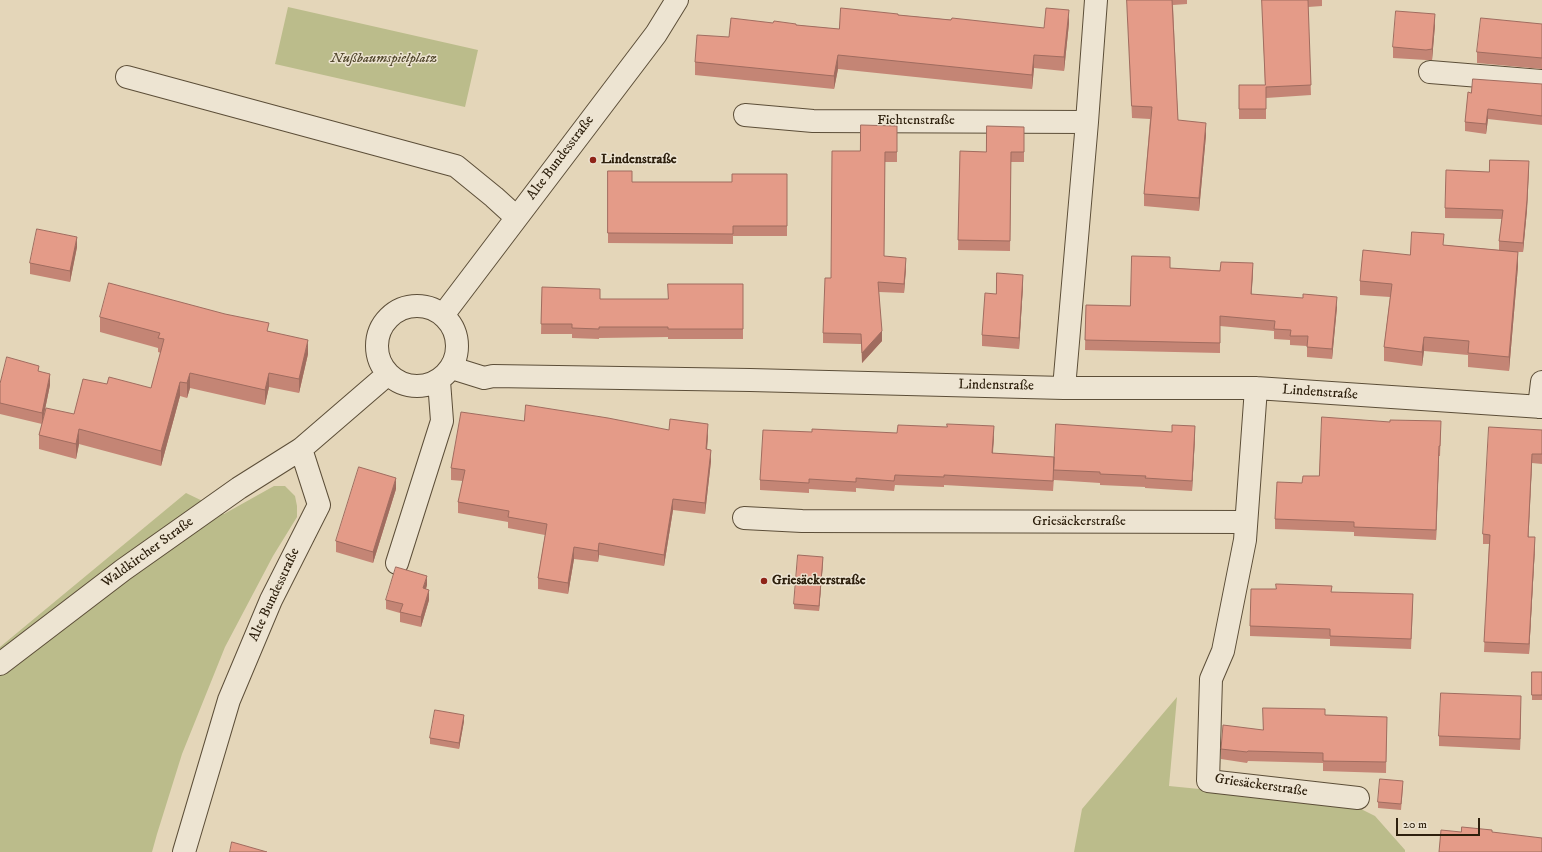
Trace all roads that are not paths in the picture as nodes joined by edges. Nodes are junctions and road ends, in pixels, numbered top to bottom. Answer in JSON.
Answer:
{"nodes":[{"id":1,"x":677,"y":0,"type":"edge"},
{"id":2,"x":1096,"y":0,"type":"edge"},
{"id":3,"x":1430,"y":72,"type":"dead end"},
{"id":4,"x":127,"y":78,"type":"dead end"},
{"id":5,"x":1542,"y":81,"type":"edge"},
{"id":6,"x":745,"y":115,"type":"dead end"},
{"id":7,"x":1087,"y":122,"type":"junction"},
{"id":8,"x":516,"y":217,"type":"junction"},
{"id":9,"x":443,"y":315,"type":"junction"},
{"id":10,"x":388,"y":374,"type":"junction"},
{"id":11,"x":445,"y":374,"type":"junction"},
{"id":12,"x":1542,"y":382,"type":"edge"},
{"id":13,"x":1064,"y":388,"type":"junction"},
{"id":14,"x":1256,"y":388,"type":"junction"},
{"id":15,"x":1540,"y":407,"type":"edge"},
{"id":16,"x":302,"y":449,"type":"junction"},
{"id":17,"x":744,"y":518,"type":"dead end"},
{"id":18,"x":1246,"y":522,"type":"junction"},
{"id":19,"x":397,"y":563,"type":"dead end"},
{"id":20,"x":0,"y":664,"type":"edge"},
{"id":21,"x":1358,"y":798,"type":"dead end"},
{"id":22,"x":184,"y":852,"type":"edge"}],
"edges":[{"from":1,"to":8,"type":"street","name":"Alte Bundesstraße"},
{"from":2,"to":7,"type":"street"},
{"from":3,"to":5,"type":"street"},
{"from":4,"to":8,"type":"street"},
{"from":6,"to":7,"type":"street","name":"Fichtenstraße"},
{"from":7,"to":13,"type":"street"},
{"from":8,"to":9,"type":"street","name":"Alte Bundesstraße"},
{"from":9,"to":10,"type":"street"},
{"from":9,"to":11,"type":"street"},
{"from":10,"to":11,"type":"street"},
{"from":10,"to":16,"type":"street"},
{"from":11,"to":13,"type":"street","name":"Lindenstraße"},
{"from":11,"to":19,"type":"street"},
{"from":12,"to":15,"type":"street"},
{"from":13,"to":14,"type":"street","name":"Lindenstraße"},
{"from":14,"to":15,"type":"street","name":"Lindenstraße"},
{"from":14,"to":18,"type":"street","name":"Griesäckerstraße"},
{"from":16,"to":20,"type":"street","name":"Waldkircher Straße"},
{"from":16,"to":22,"type":"street","name":"Alte Bundesstraße"},
{"from":17,"to":18,"type":"street","name":"Griesäckerstraße"},
{"from":18,"to":21,"type":"street","name":"Griesäckerstraße"}]}
